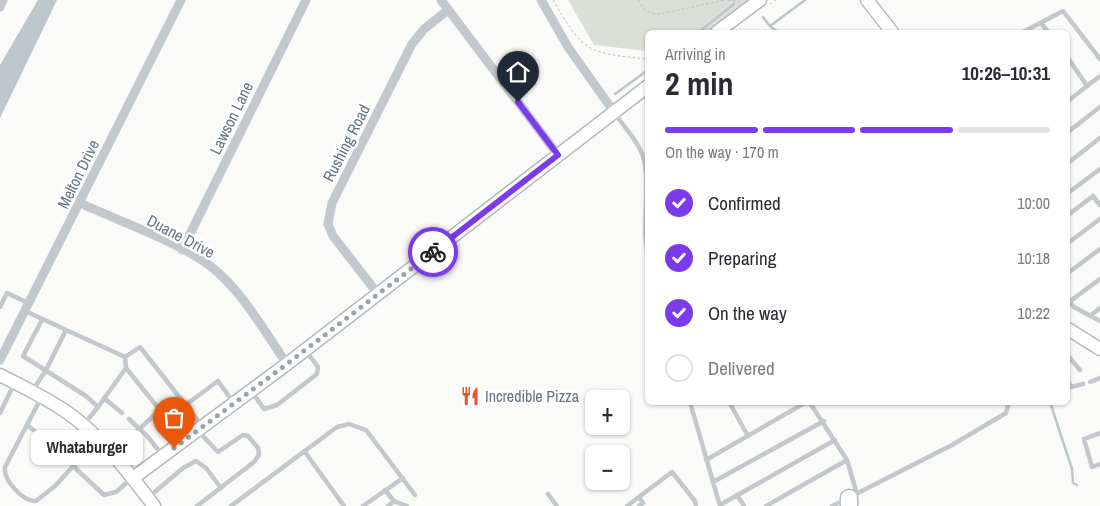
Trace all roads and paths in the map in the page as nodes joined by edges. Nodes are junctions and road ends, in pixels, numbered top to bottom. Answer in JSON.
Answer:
{"nodes":[{"id":1,"x":3,"y":0,"type":"edge"},
{"id":2,"x":181,"y":0,"type":"edge"},
{"id":3,"x":306,"y":0,"type":"edge"},
{"id":4,"x":441,"y":0,"type":"edge"},
{"id":5,"x":540,"y":0,"type":"edge"},
{"id":6,"x":553,"y":0,"type":"edge"},
{"id":7,"x":638,"y":0,"type":"edge"},
{"id":8,"x":725,"y":0,"type":"edge"},
{"id":9,"x":728,"y":0,"type":"edge"},
{"id":10,"x":745,"y":0,"type":"edge"},
{"id":11,"x":760,"y":0,"type":"edge"},
{"id":12,"x":867,"y":0,"type":"edge"},
{"id":13,"x":0,"y":7,"type":"edge"},
{"id":14,"x":448,"y":10,"type":"junction"},
{"id":15,"x":1041,"y":23,"type":"junction"},
{"id":16,"x":720,"y":30,"type":"edge"},
{"id":17,"x":890,"y":30,"type":"edge"},
{"id":18,"x":1027,"y":30,"type":"edge"},
{"id":19,"x":1046,"y":30,"type":"edge"},
{"id":20,"x":645,"y":59,"type":"edge"},
{"id":21,"x":1100,"y":59,"type":"edge"},
{"id":22,"x":1070,"y":61,"type":"edge"},
{"id":23,"x":1100,"y":76,"type":"edge"},
{"id":24,"x":1088,"y":86,"type":"junction"},
{"id":25,"x":645,"y":88,"type":"edge"},
{"id":26,"x":1070,"y":100,"type":"edge"},
{"id":27,"x":1100,"y":107,"type":"edge"},
{"id":28,"x":614,"y":112,"type":"junction"},
{"id":29,"x":1070,"y":130,"type":"edge"},
{"id":30,"x":1100,"y":138,"type":"edge"},
{"id":31,"x":558,"y":155,"type":"junction"},
{"id":32,"x":1070,"y":161,"type":"edge"},
{"id":33,"x":1100,"y":169,"type":"edge"},
{"id":34,"x":645,"y":170,"type":"edge"},
{"id":35,"x":1070,"y":192,"type":"edge"},
{"id":36,"x":1099,"y":203,"type":"edge"},
{"id":37,"x":80,"y":204,"type":"junction"},
{"id":38,"x":1070,"y":213,"type":"edge"},
{"id":39,"x":1100,"y":219,"type":"edge"},
{"id":40,"x":1070,"y":242,"type":"edge"},
{"id":41,"x":1100,"y":249,"type":"edge"},
{"id":42,"x":182,"y":250,"type":"junction"},
{"id":43,"x":1070,"y":272,"type":"edge"},
{"id":44,"x":1100,"y":278,"type":"edge"},
{"id":45,"x":378,"y":294,"type":"junction"},
{"id":46,"x":1070,"y":300,"type":"edge"},
{"id":47,"x":1070,"y":302,"type":"edge"},
{"id":48,"x":0,"y":307,"type":"edge"},
{"id":49,"x":27,"y":307,"type":"junction"},
{"id":50,"x":1100,"y":308,"type":"edge"},
{"id":51,"x":1090,"y":316,"type":"junction"},
{"id":52,"x":42,"y":320,"type":"junction"},
{"id":53,"x":1100,"y":321,"type":"edge"},
{"id":54,"x":66,"y":330,"type":"junction"},
{"id":55,"x":1070,"y":330,"type":"edge"},
{"id":56,"x":3,"y":348,"type":"edge"},
{"id":57,"x":1100,"y":349,"type":"edge"},
{"id":58,"x":305,"y":350,"type":"junction"},
{"id":59,"x":125,"y":357,"type":"junction"},
{"id":60,"x":1070,"y":358,"type":"edge"},
{"id":61,"x":0,"y":360,"type":"edge"},
{"id":62,"x":287,"y":364,"type":"junction"},
{"id":63,"x":126,"y":368,"type":"junction"},
{"id":64,"x":46,"y":370,"type":"junction"},
{"id":65,"x":1080,"y":370,"type":"dead end"},
{"id":66,"x":0,"y":375,"type":"edge"},
{"id":67,"x":1100,"y":378,"type":"edge"},
{"id":68,"x":1090,"y":382,"type":"dead end"},
{"id":69,"x":15,"y":383,"type":"junction"},
{"id":70,"x":1083,"y":384,"type":"dead end"},
{"id":71,"x":1070,"y":385,"type":"edge"},
{"id":72,"x":251,"y":391,"type":"junction"},
{"id":73,"x":36,"y":394,"type":"junction"},
{"id":74,"x":104,"y":398,"type":"junction"},
{"id":75,"x":234,"y":403,"type":"junction"},
{"id":76,"x":186,"y":405,"type":"junction"},
{"id":77,"x":691,"y":405,"type":"edge"},
{"id":78,"x":732,"y":405,"type":"edge"},
{"id":79,"x":801,"y":405,"type":"edge"},
{"id":80,"x":812,"y":405,"type":"edge"},
{"id":81,"x":1008,"y":405,"type":"edge"},
{"id":82,"x":2,"y":406,"type":"edge"},
{"id":83,"x":98,"y":407,"type":"junction"},
{"id":84,"x":161,"y":409,"type":"junction"},
{"id":85,"x":0,"y":413,"type":"edge"},
{"id":86,"x":122,"y":414,"type":"dead end"},
{"id":87,"x":168,"y":418,"type":"junction"},
{"id":88,"x":129,"y":419,"type":"dead end"},
{"id":89,"x":824,"y":421,"type":"junction"},
{"id":90,"x":27,"y":425,"type":"junction"},
{"id":91,"x":83,"y":426,"type":"junction"},
{"id":92,"x":138,"y":428,"type":"junction"},
{"id":93,"x":200,"y":428,"type":"junction"},
{"id":94,"x":1100,"y":433,"type":"edge"},
{"id":95,"x":748,"y":436,"type":"junction"},
{"id":96,"x":184,"y":440,"type":"junction"},
{"id":97,"x":835,"y":440,"type":"junction"},
{"id":98,"x":304,"y":452,"type":"junction"},
{"id":99,"x":112,"y":454,"type":"junction"},
{"id":100,"x":162,"y":456,"type":"junction"},
{"id":101,"x":706,"y":460,"type":"junction"},
{"id":102,"x":847,"y":460,"type":"junction"},
{"id":103,"x":1100,"y":464,"type":"edge"},
{"id":104,"x":73,"y":466,"type":"junction"},
{"id":105,"x":133,"y":478,"type":"junction"},
{"id":106,"x":403,"y":478,"type":"junction"},
{"id":107,"x":713,"y":482,"type":"junction"},
{"id":108,"x":221,"y":488,"type":"junction"},
{"id":109,"x":385,"y":490,"type":"junction"},
{"id":110,"x":548,"y":494,"type":"dead end"},
{"id":111,"x":415,"y":495,"type":"dead end"},
{"id":112,"x":737,"y":495,"type":"junction"},
{"id":113,"x":639,"y":497,"type":"junction"},
{"id":114,"x":151,"y":502,"type":"edge"},
{"id":115,"x":394,"y":502,"type":"junction"},
{"id":116,"x":845,"y":502,"type":"edge"},
{"id":117,"x":720,"y":505,"type":"edge"},
{"id":118,"x":197,"y":506,"type":"edge"},
{"id":119,"x":232,"y":506,"type":"edge"},
{"id":120,"x":343,"y":506,"type":"edge"},
{"id":121,"x":364,"y":506,"type":"edge"},
{"id":122,"x":388,"y":506,"type":"edge"},
{"id":123,"x":407,"y":506,"type":"edge"},
{"id":124,"x":557,"y":506,"type":"edge"},
{"id":125,"x":627,"y":506,"type":"edge"},
{"id":126,"x":638,"y":506,"type":"edge"},
{"id":127,"x":696,"y":506,"type":"edge"},
{"id":128,"x":744,"y":506,"type":"edge"},
{"id":129,"x":766,"y":506,"type":"edge"}],
"edges":[{"from":1,"to":13,"type":"street"},
{"from":2,"to":37,"type":"street","name":"Melton Drive"},
{"from":3,"to":42,"type":"street","name":"Lawson Lane"},
{"from":4,"to":14,"type":"street"},
{"from":5,"to":28,"type":"street"},
{"from":6,"to":20,"type":"path"},
{"from":7,"to":8,"type":"path"},
{"from":9,"to":10,"type":"path"},
{"from":11,"to":16,"type":"street"},
{"from":12,"to":17,"type":"street"},
{"from":14,"to":31,"type":"street"},
{"from":14,"to":45,"type":"street","name":"Rushing Road"},
{"from":15,"to":18,"type":"lane"},
{"from":15,"to":19,"type":"lane"},
{"from":15,"to":21,"type":"lane"},
{"from":22,"to":24,"type":"lane"},
{"from":23,"to":24,"type":"lane"},
{"from":24,"to":26,"type":"lane"},
{"from":25,"to":28,"type":"street"},
{"from":27,"to":29,"type":"lane"},
{"from":28,"to":31,"type":"street"},
{"from":28,"to":34,"type":"lane"},
{"from":30,"to":32,"type":"lane"},
{"from":31,"to":45,"type":"street"},
{"from":33,"to":35,"type":"lane"},
{"from":36,"to":38,"type":"lane"},
{"from":37,"to":42,"type":"street","name":"Duane Drive"},
{"from":37,"to":49,"type":"street","name":"Melton Drive"},
{"from":39,"to":40,"type":"lane"},
{"from":41,"to":43,"type":"lane"},
{"from":42,"to":62,"type":"street","name":"Duane Drive"},
{"from":44,"to":46,"type":"lane"},
{"from":45,"to":58,"type":"street"},
{"from":47,"to":51,"type":"lane"},
{"from":48,"to":49,"type":"lane"},
{"from":49,"to":52,"type":"lane"},
{"from":49,"to":56,"type":"street","name":"Melton Drive"},
{"from":50,"to":51,"type":"lane"},
{"from":51,"to":53,"type":"lane"},
{"from":52,"to":54,"type":"lane"},
{"from":52,"to":64,"type":"lane"},
{"from":54,"to":59,"type":"lane"},
{"from":54,"to":64,"type":"lane"},
{"from":55,"to":57,"type":"street"},
{"from":56,"to":61,"type":"street","name":"Melton Drive"},
{"from":58,"to":62,"type":"street"},
{"from":58,"to":72,"type":"lane"},
{"from":59,"to":63,"type":"lane"},
{"from":59,"to":76,"type":"lane"},
{"from":60,"to":65,"type":"lane"},
{"from":62,"to":72,"type":"street"},
{"from":63,"to":74,"type":"lane"},
{"from":63,"to":84,"type":"lane"},
{"from":64,"to":73,"type":"lane"},
{"from":64,"to":83,"type":"lane"},
{"from":66,"to":69,"type":"street"},
{"from":67,"to":68,"type":"lane"},
{"from":69,"to":73,"type":"street"},
{"from":69,"to":82,"type":"lane"},
{"from":70,"to":71,"type":"lane"},
{"from":72,"to":75,"type":"street"},
{"from":73,"to":90,"type":"lane"},
{"from":73,"to":91,"type":"street"},
{"from":74,"to":83,"type":"lane"},
{"from":74,"to":86,"type":"lane"},
{"from":75,"to":76,"type":"lane"},
{"from":75,"to":93,"type":"street"},
{"from":76,"to":87,"type":"lane"},
{"from":76,"to":93,"type":"lane"},
{"from":77,"to":101,"type":"lane"},
{"from":78,"to":95,"type":"lane"},
{"from":79,"to":95,"type":"lane"},
{"from":80,"to":89,"type":"lane"},
{"from":81,"to":116,"type":"lane"},
{"from":82,"to":85,"type":"lane"},
{"from":83,"to":91,"type":"lane"},
{"from":84,"to":87,"type":"lane"},
{"from":84,"to":92,"type":"lane"},
{"from":87,"to":96,"type":"lane"},
{"from":88,"to":92,"type":"lane"},
{"from":89,"to":97,"type":"lane"},
{"from":89,"to":107,"type":"lane"},
{"from":90,"to":104,"type":"lane"},
{"from":90,"to":104,"type":"lane"},
{"from":91,"to":99,"type":"street"},
{"from":92,"to":99,"type":"lane"},
{"from":92,"to":100,"type":"lane"},
{"from":93,"to":96,"type":"street"},
{"from":93,"to":108,"type":"lane"},
{"from":94,"to":103,"type":"lane"},
{"from":95,"to":101,"type":"lane"},
{"from":96,"to":100,"type":"street"},
{"from":97,"to":102,"type":"lane"},
{"from":97,"to":112,"type":"lane"},
{"from":98,"to":106,"type":"lane"},
{"from":98,"to":119,"type":"lane"},
{"from":98,"to":120,"type":"lane"},
{"from":99,"to":105,"type":"street"},
{"from":100,"to":105,"type":"street"},
{"from":101,"to":107,"type":"lane"},
{"from":102,"to":116,"type":"lane"},
{"from":102,"to":129,"type":"lane"},
{"from":104,"to":105,"type":"lane"},
{"from":105,"to":114,"type":"street"},
{"from":106,"to":109,"type":"lane"},
{"from":106,"to":111,"type":"lane"},
{"from":107,"to":117,"type":"lane"},
{"from":108,"to":114,"type":"lane"},
{"from":108,"to":118,"type":"lane"},
{"from":109,"to":115,"type":"lane"},
{"from":109,"to":121,"type":"lane"},
{"from":110,"to":124,"type":"lane"},
{"from":112,"to":117,"type":"lane"},
{"from":112,"to":128,"type":"lane"},
{"from":113,"to":125,"type":"lane"},
{"from":113,"to":126,"type":"lane"},
{"from":113,"to":127,"type":"lane"},
{"from":115,"to":122,"type":"lane"},
{"from":115,"to":123,"type":"lane"}]}
